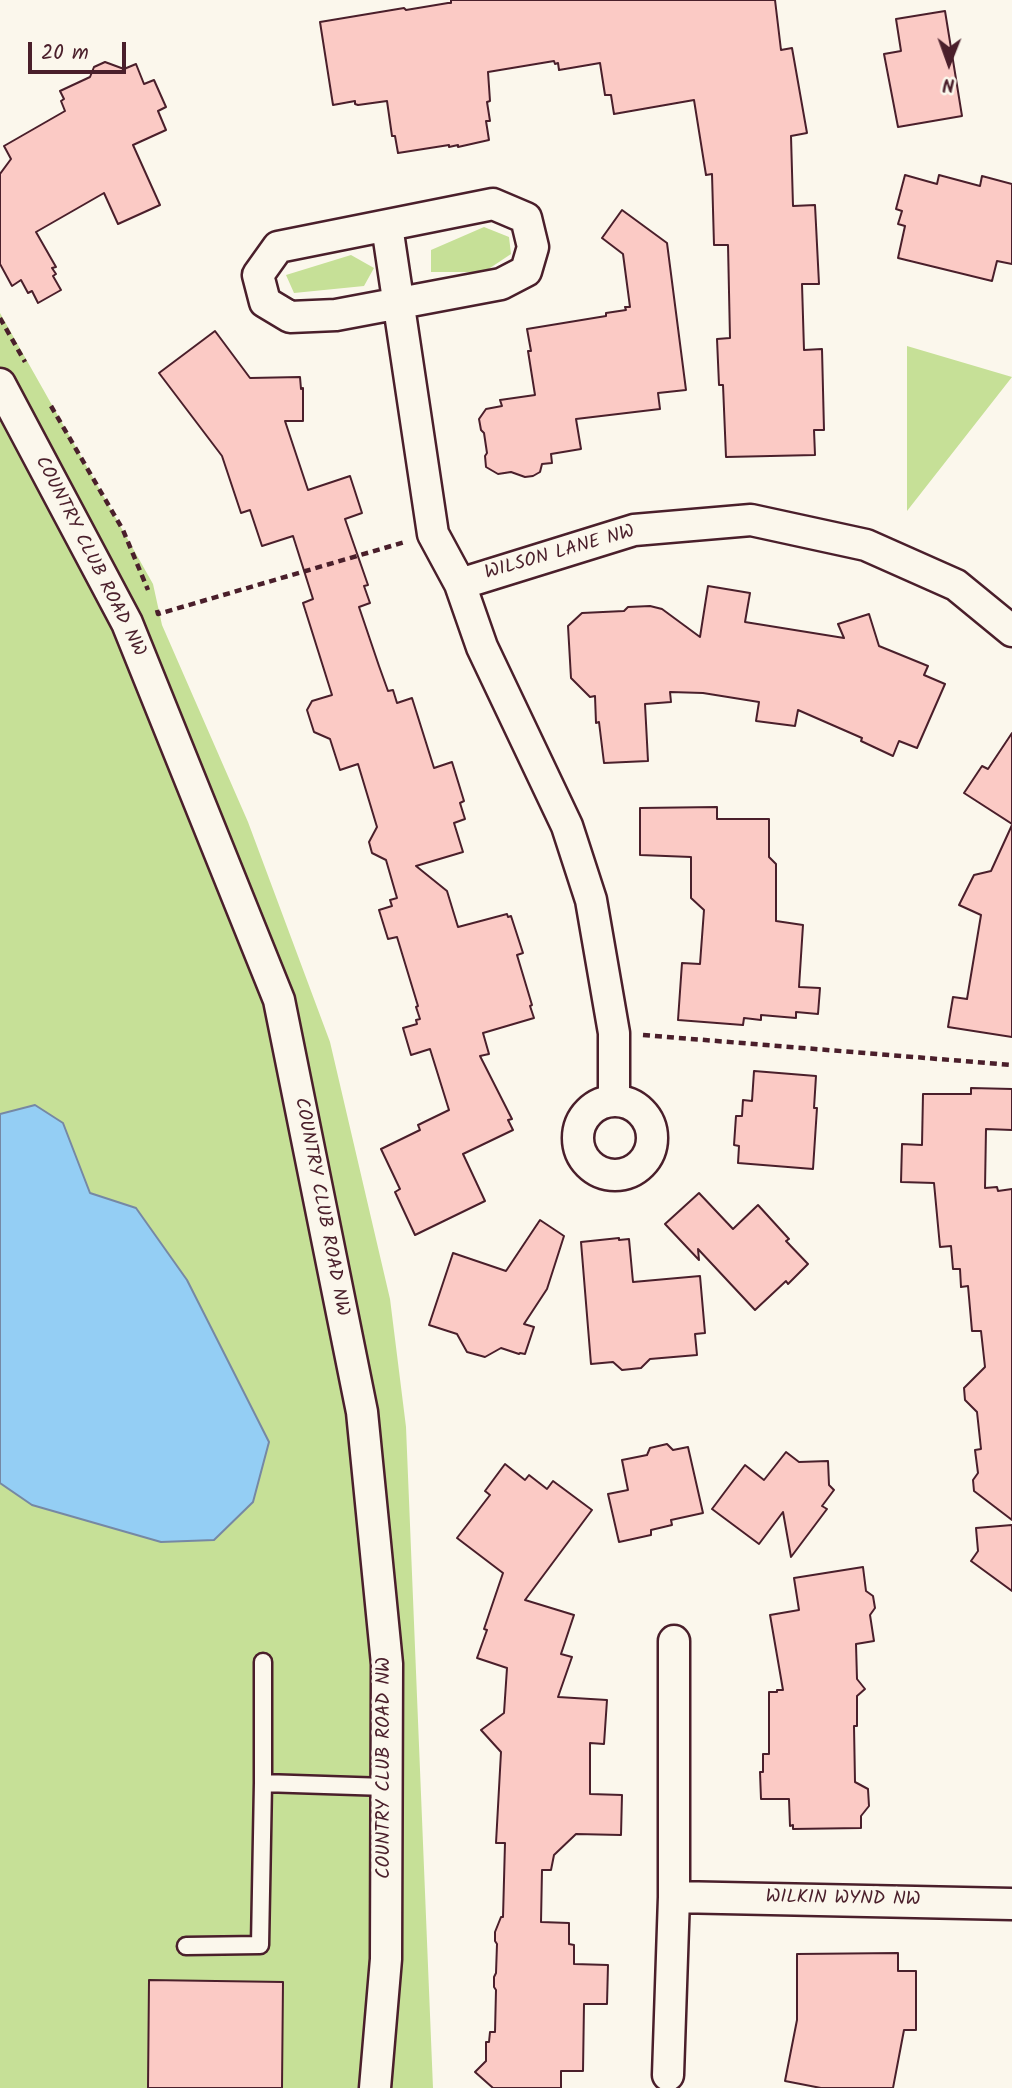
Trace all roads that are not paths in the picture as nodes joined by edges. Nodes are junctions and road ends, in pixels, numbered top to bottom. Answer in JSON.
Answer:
{"nodes":[{"id":1,"x":387,"y":226,"type":"junction"},
{"id":2,"x":399,"y":304,"type":"junction"},
{"id":3,"x":0,"y":384,"type":"edge"},
{"id":4,"x":460,"y":584,"type":"junction"},
{"id":5,"x":1012,"y":631,"type":"edge"},
{"id":6,"x":614,"y":1100,"type":"dead end"},
{"id":7,"x":674,"y":1640,"type":"dead end"},
{"id":8,"x":263,"y":1662,"type":"dead end"},
{"id":9,"x":263,"y":1783,"type":"junction"},
{"id":10,"x":386,"y":1787,"type":"junction"},
{"id":11,"x":674,"y":1897,"type":"junction"},
{"id":12,"x":1012,"y":1904,"type":"edge"},
{"id":13,"x":186,"y":1946,"type":"dead end"},
{"id":14,"x":668,"y":2075,"type":"dead end"},
{"id":15,"x":375,"y":2088,"type":"edge"}],
"edges":[{"from":1,"to":2,"type":"street","name":"WILSON LANE NW"},
{"from":1,"to":2,"type":"street"},
{"from":1,"to":2,"type":"street"},
{"from":2,"to":4,"type":"street","name":"WILSON LANE NW"},
{"from":3,"to":10,"type":"street","name":"COUNTRY CLUB ROAD NW"},
{"from":4,"to":5,"type":"street","name":"WILSON LANE NW"},
{"from":4,"to":6,"type":"street","name":"WILSON LANE NW"},
{"from":7,"to":11,"type":"street"},
{"from":8,"to":9,"type":"lane"},
{"from":9,"to":10,"type":"lane"},
{"from":9,"to":13,"type":"lane"},
{"from":10,"to":15,"type":"street","name":"COUNTRY CLUB ROAD NW"},
{"from":11,"to":12,"type":"street","name":"WILKIN WYND NW"},
{"from":11,"to":14,"type":"street"}]}
